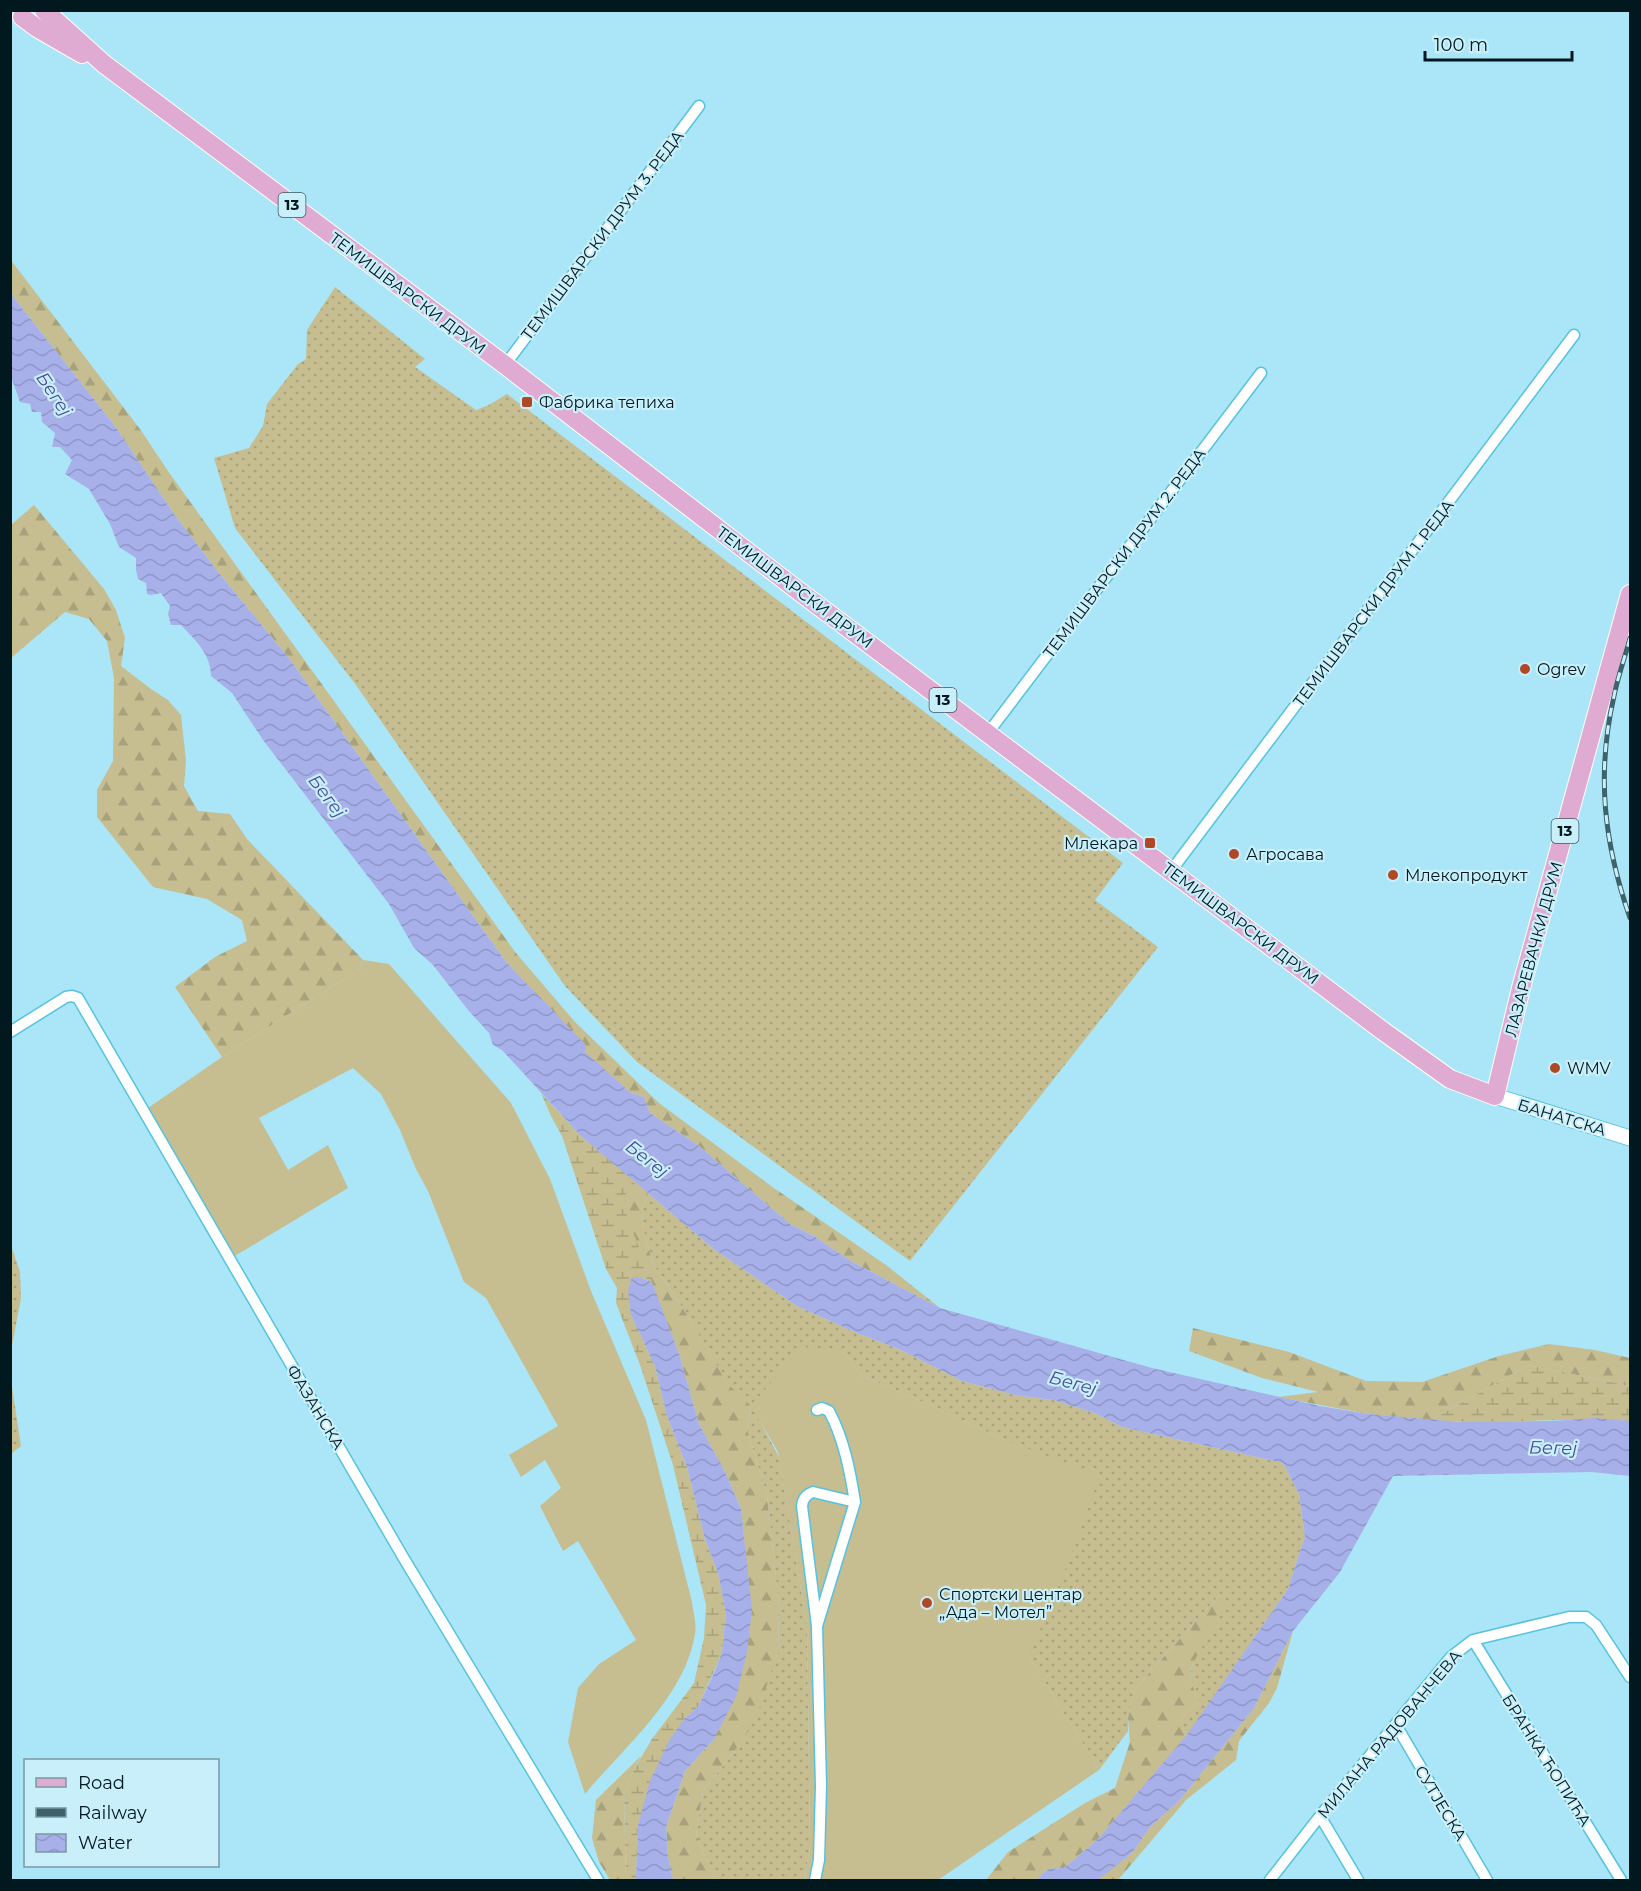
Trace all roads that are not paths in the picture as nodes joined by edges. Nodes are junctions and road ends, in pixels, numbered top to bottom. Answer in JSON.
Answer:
{"nodes":[{"id":1,"x":44,"y":10,"type":"edge"},
{"id":2,"x":21,"y":16,"type":"edge"},
{"id":3,"x":104,"y":64,"type":"junction"},
{"id":4,"x":699,"y":106,"type":"dead end"},
{"id":5,"x":1574,"y":334,"type":"dead end"},
{"id":6,"x":505,"y":365,"type":"junction"},
{"id":7,"x":1261,"y":373,"type":"dead end"},
{"id":8,"x":1630,"y":594,"type":"edge"},
{"id":9,"x":988,"y":733,"type":"junction"},
{"id":10,"x":1172,"y":871,"type":"junction"},
{"id":11,"x":10,"y":1032,"type":"edge"},
{"id":12,"x":1495,"y":1096,"type":"junction"},
{"id":13,"x":1630,"y":1138,"type":"edge"},
{"id":14,"x":817,"y":1410,"type":"dead end"},
{"id":15,"x":855,"y":1502,"type":"junction"},
{"id":16,"x":817,"y":1626,"type":"junction"},
{"id":17,"x":1473,"y":1640,"type":"junction"},
{"id":18,"x":1630,"y":1677,"type":"edge"},
{"id":19,"x":1396,"y":1725,"type":"junction"},
{"id":20,"x":1320,"y":1816,"type":"junction"},
{"id":21,"x":598,"y":1881,"type":"edge"},
{"id":22,"x":815,"y":1881,"type":"edge"},
{"id":23,"x":1269,"y":1881,"type":"edge"},
{"id":24,"x":1358,"y":1881,"type":"edge"},
{"id":25,"x":1487,"y":1881,"type":"edge"},
{"id":26,"x":1621,"y":1881,"type":"edge"}],
"edges":[{"from":1,"to":3,"type":"main road","name":"ТЕМИШВАРСКИ ДРУМ","number":"13"},
{"from":2,"to":3,"type":"main road","name":"ТЕМИШВАРСКИ ДРУМ","number":"13"},
{"from":3,"to":6,"type":"main road","name":"ТЕМИШВАРСКИ ДРУМ","number":"13"},
{"from":4,"to":6,"type":"street","name":"ТЕМИШВАРСКИ ДРУМ 3. РЕДА"},
{"from":5,"to":10,"type":"street","name":"ТЕМИШВАРСКИ ДРУМ 1. РЕДА"},
{"from":6,"to":9,"type":"main road","name":"ТЕМИШВАРСКИ ДРУМ","number":"13"},
{"from":7,"to":9,"type":"street","name":"ТЕМИШВАРСКИ ДРУМ 2. РЕДА"},
{"from":8,"to":12,"type":"main road","name":"ЛАЗАРЕВАЧКИ ДРУМ","number":"13"},
{"from":9,"to":10,"type":"main road","name":"ТЕМИШВАРСКИ ДРУМ","number":"13"},
{"from":10,"to":12,"type":"main road","name":"ТЕМИШВАРСКИ ДРУМ","number":"13"},
{"from":11,"to":21,"type":"street","name":"ФАЗАНСКА"},
{"from":12,"to":13,"type":"main road","name":"БАНАТСКА"},
{"from":14,"to":15,"type":"street"},
{"from":15,"to":16,"type":"street"},
{"from":15,"to":16,"type":"street"},
{"from":16,"to":22,"type":"street"},
{"from":17,"to":18,"type":"street","name":"МИЛАНА РАДОВАНЧЕВА"},
{"from":17,"to":19,"type":"street","name":"МИЛАНА РАДОВАНЧЕВА"},
{"from":17,"to":26,"type":"street","name":"БРАНКА ЋОПИЋА"},
{"from":19,"to":20,"type":"street","name":"МИЛАНА РАДОВАНЧЕВА"},
{"from":19,"to":25,"type":"street","name":"СУТЈЕСКА"},
{"from":20,"to":23,"type":"street","name":"МИЛАНА РАДОВАНЧЕВА"},
{"from":20,"to":24,"type":"street"}]}
